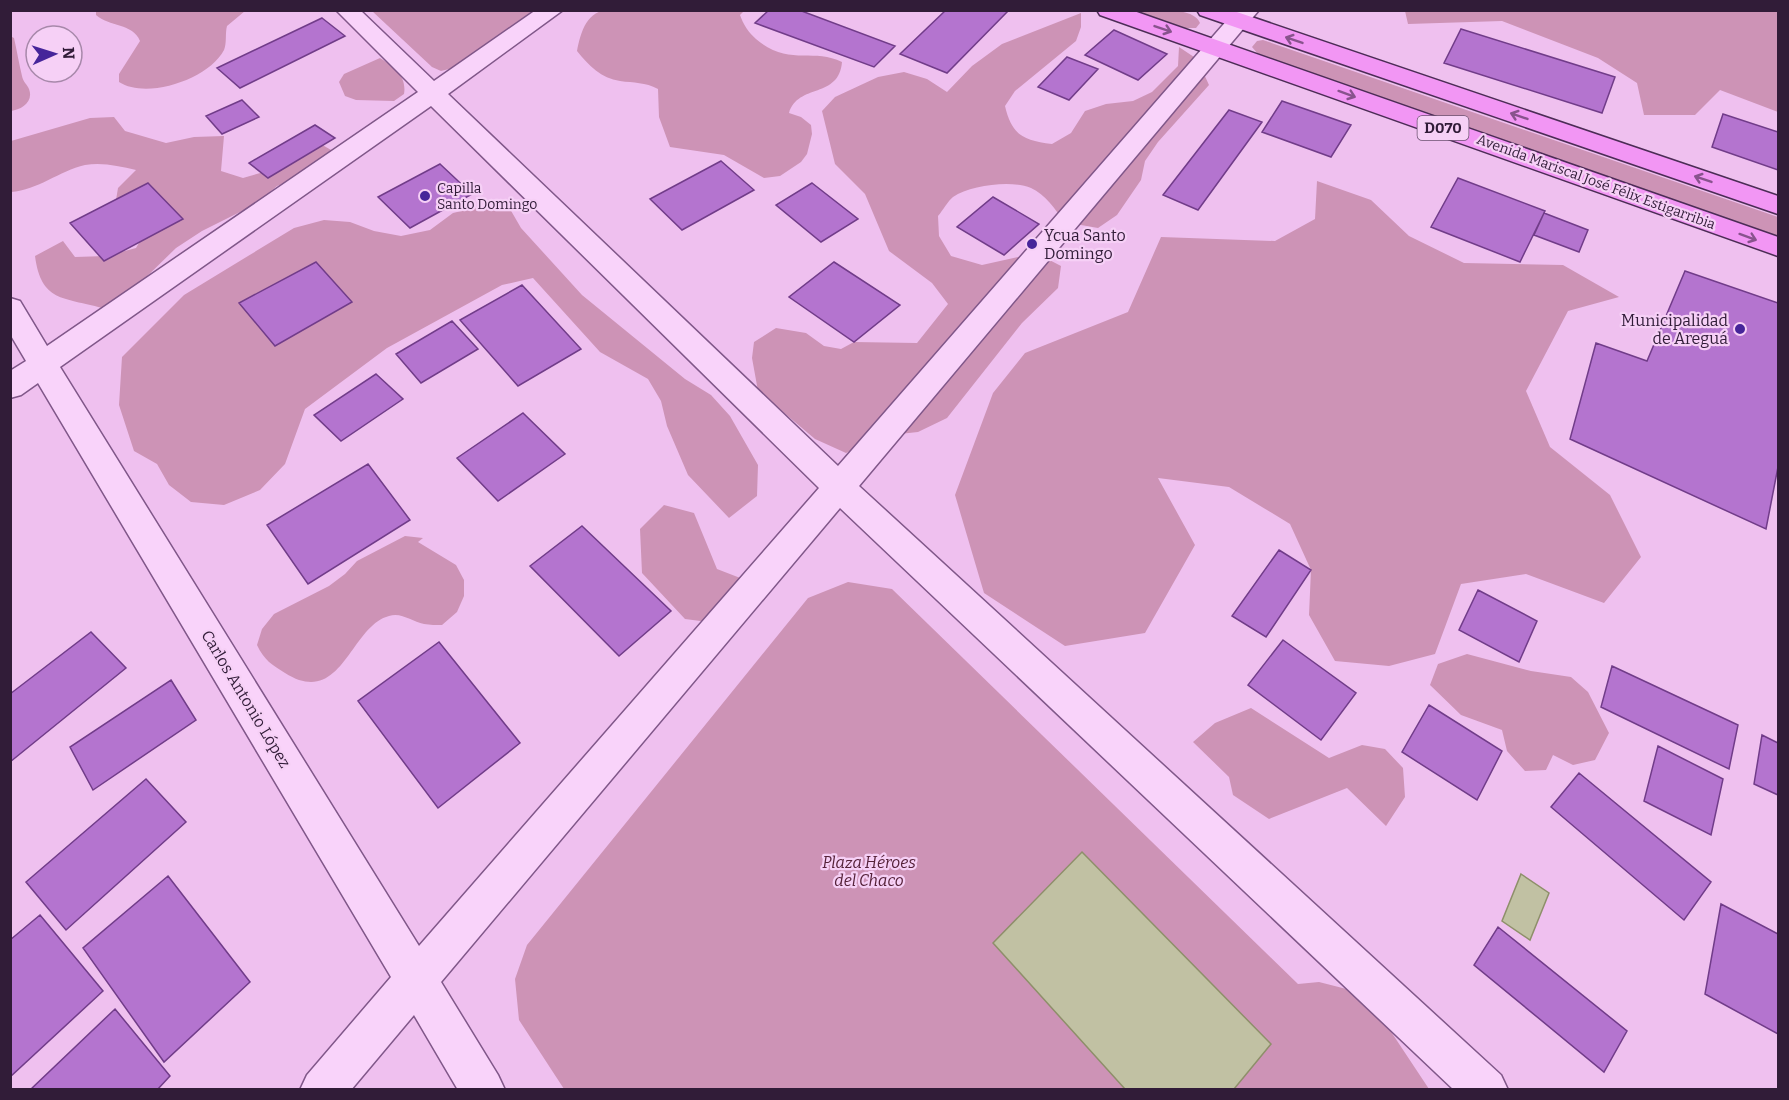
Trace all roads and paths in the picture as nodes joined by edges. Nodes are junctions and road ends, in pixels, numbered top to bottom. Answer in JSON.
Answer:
{"nodes":[{"id":1,"x":347,"y":10,"type":"edge"},
{"id":2,"x":552,"y":10,"type":"edge"},
{"id":3,"x":1108,"y":10,"type":"edge"},
{"id":4,"x":1208,"y":10,"type":"edge"},
{"id":5,"x":1243,"y":16,"type":"edge"},
{"id":6,"x":1216,"y":47,"type":"junction"},
{"id":7,"x":434,"y":94,"type":"junction"},
{"id":8,"x":1779,"y":205,"type":"edge"},
{"id":9,"x":1779,"y":247,"type":"edge"},
{"id":10,"x":10,"y":308,"type":"edge"},
{"id":11,"x":43,"y":365,"type":"junction"},
{"id":12,"x":10,"y":387,"type":"edge"},
{"id":13,"x":839,"y":487,"type":"junction"},
{"id":14,"x":417,"y":979,"type":"junction"},
{"id":15,"x":322,"y":1089,"type":"edge"},
{"id":16,"x":483,"y":1089,"type":"edge"},
{"id":17,"x":1486,"y":1089,"type":"edge"}],
"edges":[{"from":1,"to":7,"type":"street"},
{"from":2,"to":7,"type":"street"},
{"from":3,"to":6,"type":"main road","name":"Avenida Mariscal José Félix Estigarribia","number":"D070","one_way":true},
{"from":4,"to":5,"type":"main road","number":"D070"},
{"from":5,"to":6,"type":"street"},
{"from":8,"to":5,"type":"main road","number":"D070","one_way":true},
{"from":6,"to":9,"type":"main road","name":"Avenida Mariscal José Félix Estigarribia","number":"D070","one_way":true},
{"from":6,"to":13,"type":"street"},
{"from":7,"to":11,"type":"street"},
{"from":7,"to":13,"type":"street"},
{"from":10,"to":11,"type":"street","name":"Carlos Antonio López"},
{"from":11,"to":12,"type":"street"},
{"from":11,"to":14,"type":"street","name":"Carlos Antonio López"},
{"from":13,"to":14,"type":"street"},
{"from":13,"to":17,"type":"street"},
{"from":14,"to":15,"type":"street"},
{"from":14,"to":16,"type":"street","name":"Carlos Antonio López"}]}
